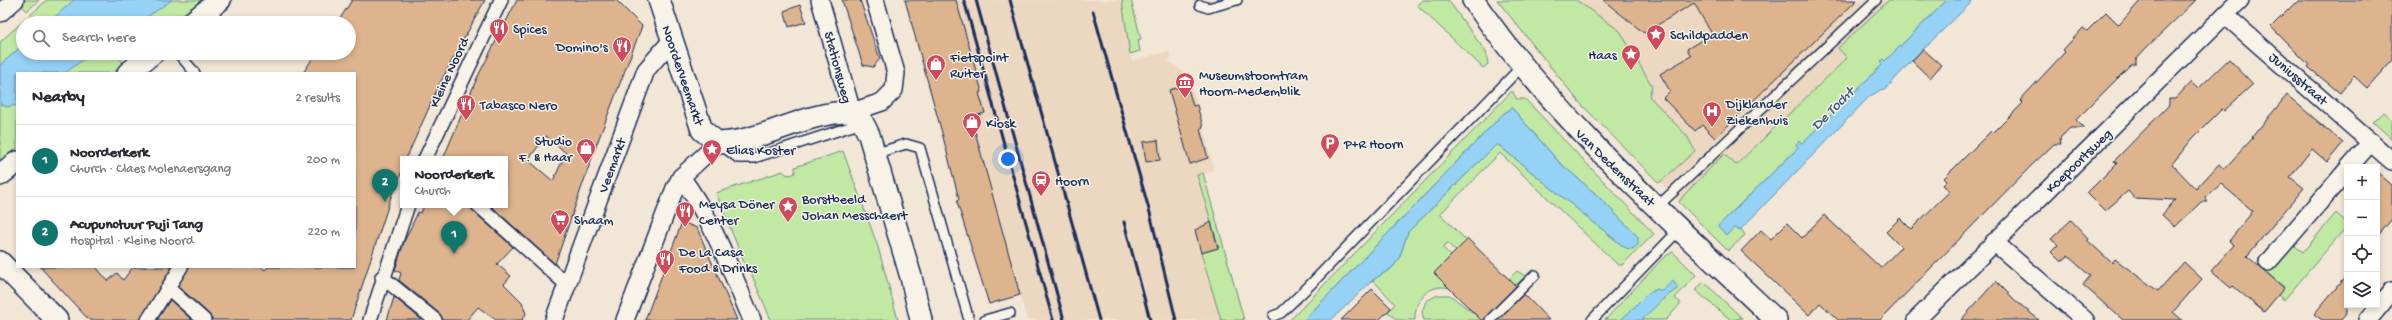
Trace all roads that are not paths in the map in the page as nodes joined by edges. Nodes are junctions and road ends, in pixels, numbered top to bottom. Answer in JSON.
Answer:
{"nodes":[{"id":1,"x":15,"y":0,"type":"edge"},
{"id":2,"x":220,"y":0,"type":"edge"},
{"id":3,"x":501,"y":0,"type":"edge"},
{"id":4,"x":659,"y":0,"type":"edge"},
{"id":5,"x":820,"y":0,"type":"edge"},
{"id":6,"x":876,"y":0,"type":"edge"},
{"id":7,"x":1236,"y":0,"type":"edge"},
{"id":8,"x":1473,"y":0,"type":"edge"},
{"id":9,"x":1876,"y":0,"type":"edge"},
{"id":10,"x":2240,"y":0,"type":"edge"},
{"id":11,"x":1200,"y":5,"type":"dead end"},
{"id":12,"x":0,"y":13,"type":"edge"},
{"id":13,"x":2226,"y":15,"type":"junction"},
{"id":14,"x":200,"y":16,"type":"edge"},
{"id":15,"x":672,"y":40,"type":"junction"},
{"id":16,"x":144,"y":60,"type":"edge"},
{"id":17,"x":184,"y":60,"type":"edge"},
{"id":18,"x":1523,"y":65,"type":"junction"},
{"id":19,"x":129,"y":72,"type":"edge"},
{"id":20,"x":194,"y":72,"type":"edge"},
{"id":21,"x":857,"y":117,"type":"junction"},
{"id":22,"x":2371,"y":142,"type":"junction"},
{"id":23,"x":718,"y":143,"type":"junction"},
{"id":24,"x":874,"y":154,"type":"junction"},
{"id":25,"x":426,"y":156,"type":"edge"},
{"id":26,"x":2392,"y":161,"type":"edge"},
{"id":27,"x":16,"y":163,"type":"edge"},
{"id":28,"x":2352,"y":164,"type":"edge"},
{"id":29,"x":2344,"y":173,"type":"edge"},
{"id":30,"x":0,"y":175,"type":"edge"},
{"id":31,"x":682,"y":177,"type":"junction"},
{"id":32,"x":1657,"y":207,"type":"junction"},
{"id":33,"x":407,"y":208,"type":"edge"},
{"id":34,"x":481,"y":208,"type":"edge"},
{"id":35,"x":1680,"y":229,"type":"junction"},
{"id":36,"x":1994,"y":242,"type":"junction"},
{"id":37,"x":0,"y":262,"type":"edge"},
{"id":38,"x":2268,"y":262,"type":"dead end"},
{"id":39,"x":180,"y":268,"type":"edge"},
{"id":40,"x":1535,"y":275,"type":"dead end"},
{"id":41,"x":382,"y":277,"type":"junction"},
{"id":42,"x":567,"y":285,"type":"junction"},
{"id":43,"x":168,"y":288,"type":"junction"},
{"id":44,"x":2392,"y":291,"type":"edge"},
{"id":45,"x":1010,"y":313,"type":"dead end"},
{"id":46,"x":1274,"y":316,"type":"dead end"},
{"id":47,"x":371,"y":319,"type":"edge"},
{"id":48,"x":57,"y":320,"type":"edge"},
{"id":49,"x":148,"y":320,"type":"edge"},
{"id":50,"x":204,"y":320,"type":"edge"},
{"id":51,"x":436,"y":320,"type":"edge"},
{"id":52,"x":554,"y":320,"type":"edge"},
{"id":53,"x":625,"y":320,"type":"edge"},
{"id":54,"x":752,"y":320,"type":"edge"},
{"id":55,"x":921,"y":320,"type":"edge"},
{"id":56,"x":969,"y":320,"type":"edge"},
{"id":57,"x":985,"y":320,"type":"edge"},
{"id":58,"x":1490,"y":320,"type":"edge"},
{"id":59,"x":1592,"y":320,"type":"edge"},
{"id":60,"x":1776,"y":320,"type":"edge"},
{"id":61,"x":1916,"y":320,"type":"edge"},
{"id":62,"x":2085,"y":320,"type":"edge"},
{"id":63,"x":2368,"y":320,"type":"edge"}],
"edges":[{"from":1,"to":12,"type":"street"},
{"from":2,"to":14,"type":"street"},
{"from":3,"to":25,"type":"street","name":"Kleine Noord"},
{"from":4,"to":15,"type":"street","name":"Noorderveemarkt"},
{"from":5,"to":21,"type":"street","name":"Stationsweg"},
{"from":6,"to":21,"type":"street","name":"Stationsweg"},
{"from":7,"to":11,"type":"lane"},
{"from":8,"to":18,"type":"street","name":"Van Dedemstraat"},
{"from":9,"to":32,"type":"lane"},
{"from":10,"to":13,"type":"street","name":"Koepoortsweg"},
{"from":13,"to":22,"type":"street","name":"Juniusstraat"},
{"from":13,"to":36,"type":"street","name":"Koepoortsweg"},
{"from":15,"to":23,"type":"street","name":"Noorderveemarkt"},
{"from":15,"to":42,"type":"street","name":"Veemarkt"},
{"from":16,"to":19,"type":"street"},
{"from":17,"to":20,"type":"lane"},
{"from":18,"to":32,"type":"street","name":"Van Dedemstraat"},
{"from":18,"to":46,"type":"lane"},
{"from":21,"to":23,"type":"street"},
{"from":21,"to":24,"type":"street"},
{"from":22,"to":26,"type":"street","name":"Juniusstraat"},
{"from":22,"to":28,"type":"street"},
{"from":23,"to":31,"type":"street"},
{"from":24,"to":55,"type":"street"},
{"from":24,"to":56,"type":"lane"},
{"from":27,"to":30,"type":"street"},
{"from":29,"to":38,"type":"street"},
{"from":31,"to":53,"type":"street"},
{"from":31,"to":54,"type":"street"},
{"from":32,"to":35,"type":"street","name":"Van Dedemstraat"},
{"from":33,"to":41,"type":"street"},
{"from":34,"to":42,"type":"street"},
{"from":35,"to":59,"type":"lane"},
{"from":35,"to":60,"type":"street","name":"Van Dedemstraat"},
{"from":36,"to":61,"type":"street","name":"Koepoortsweg"},
{"from":36,"to":62,"type":"street"},
{"from":37,"to":48,"type":"street"},
{"from":39,"to":43,"type":"street"},
{"from":40,"to":58,"type":"lane"},
{"from":41,"to":47,"type":"street"},
{"from":41,"to":51,"type":"street"},
{"from":42,"to":52,"type":"street","name":"Veemarkt"},
{"from":43,"to":49,"type":"street"},
{"from":43,"to":50,"type":"street"},
{"from":44,"to":63,"type":"street"},
{"from":45,"to":57,"type":"lane"}]}
